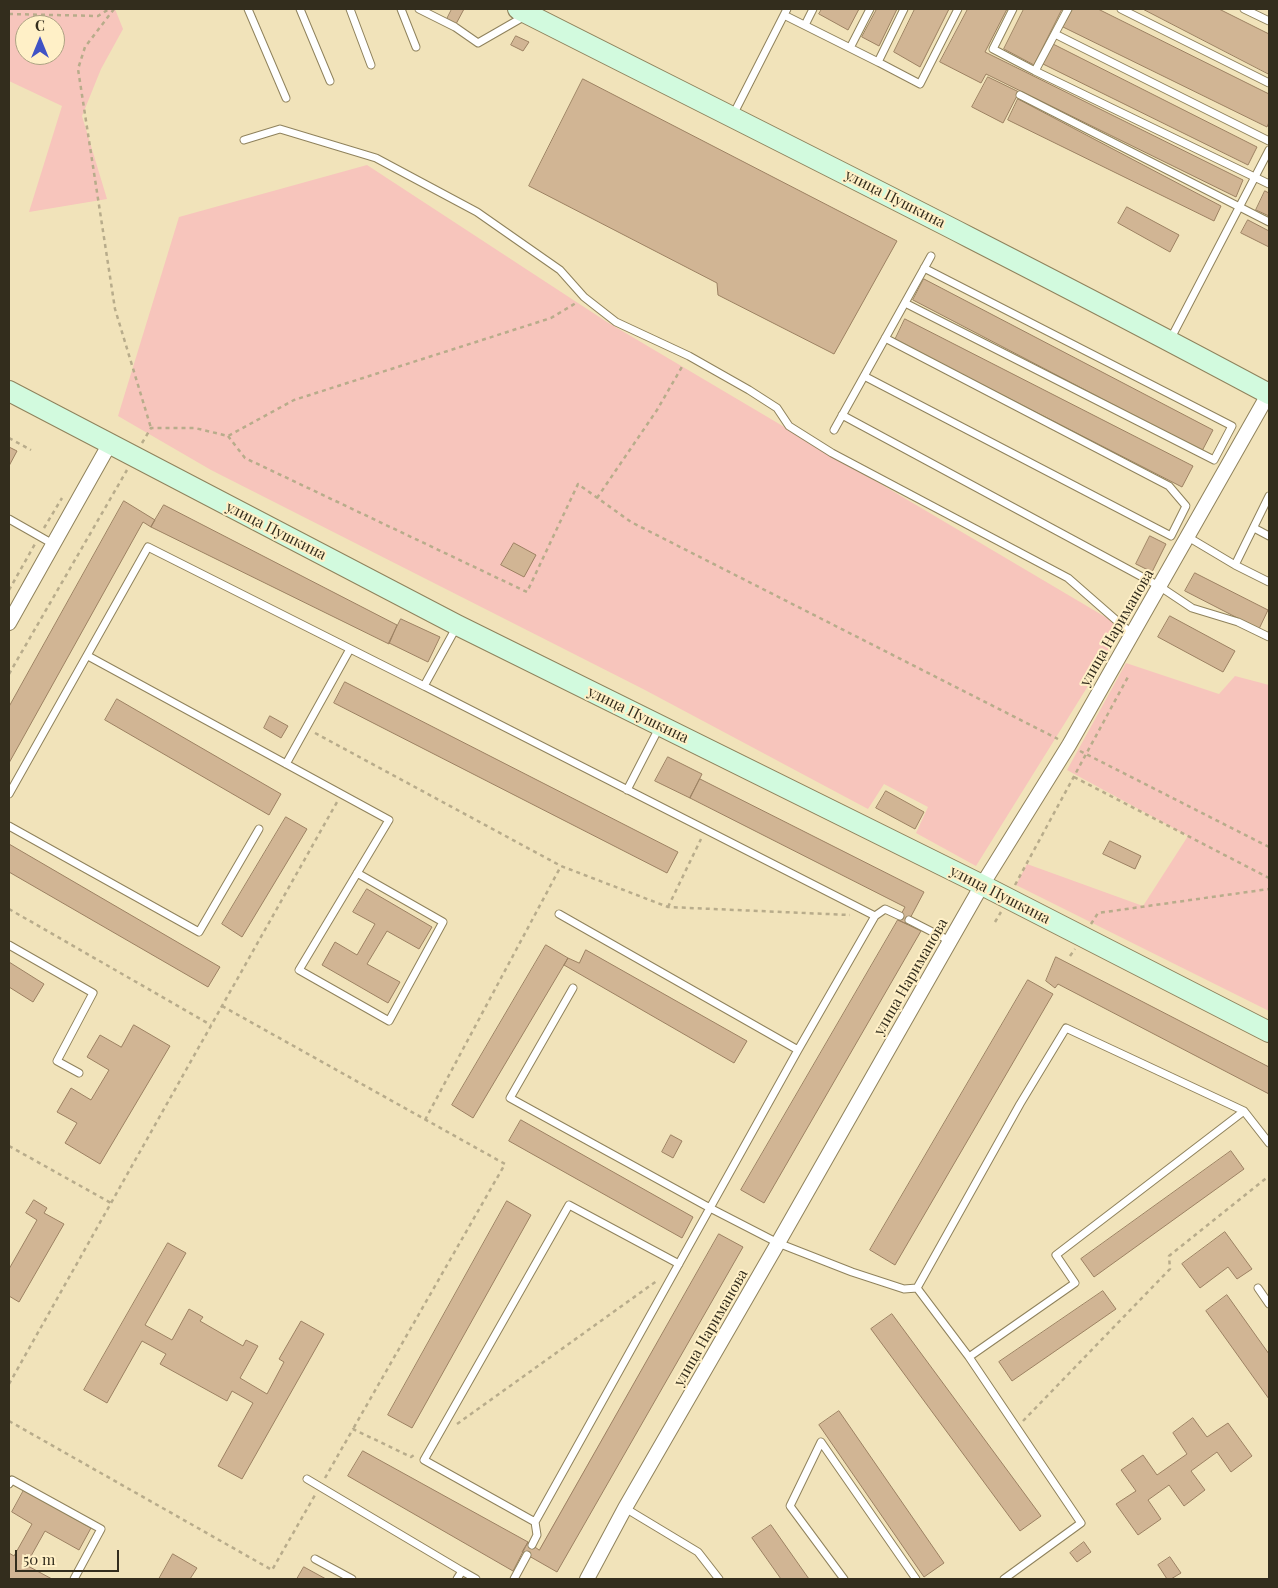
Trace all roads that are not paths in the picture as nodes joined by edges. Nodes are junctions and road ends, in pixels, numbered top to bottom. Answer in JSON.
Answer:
{"nodes":[{"id":1,"x":248,"y":9,"type":"edge"},
{"id":2,"x":300,"y":9,"type":"edge"},
{"id":3,"x":350,"y":9,"type":"edge"},
{"id":4,"x":401,"y":9,"type":"edge"},
{"id":5,"x":419,"y":9,"type":"edge"},
{"id":6,"x":813,"y":9,"type":"edge"},
{"id":7,"x":870,"y":9,"type":"edge"},
{"id":8,"x":904,"y":9,"type":"edge"},
{"id":9,"x":958,"y":9,"type":"edge"},
{"id":10,"x":1013,"y":9,"type":"edge"},
{"id":11,"x":1068,"y":9,"type":"edge"},
{"id":12,"x":1122,"y":9,"type":"edge"},
{"id":13,"x":1244,"y":9,"type":"edge"},
{"id":14,"x":524,"y":11,"type":"edge"},
{"id":15,"x":786,"y":12,"type":"edge"},
{"id":16,"x":1269,"y":22,"type":"edge"},
{"id":17,"x":805,"y":25,"type":"junction"},
{"id":18,"x":1055,"y":34,"type":"junction"},
{"id":19,"x":416,"y":47,"type":"dead end"},
{"id":20,"x":850,"y":48,"type":"junction"},
{"id":21,"x":878,"y":62,"type":"junction"},
{"id":22,"x":371,"y":64,"type":"dead end"},
{"id":23,"x":1036,"y":72,"type":"junction"},
{"id":24,"x":330,"y":81,"type":"dead end"},
{"id":25,"x":1269,"y":83,"type":"edge"},
{"id":26,"x":1020,"y":95,"type":"dead end"},
{"id":27,"x":286,"y":98,"type":"dead end"},
{"id":28,"x":732,"y":116,"type":"junction"},
{"id":29,"x":244,"y":140,"type":"dead end"},
{"id":30,"x":1269,"y":141,"type":"edge"},
{"id":31,"x":1269,"y":150,"type":"edge"},
{"id":32,"x":1255,"y":177,"type":"junction"},
{"id":33,"x":1269,"y":184,"type":"edge"},
{"id":34,"x":1240,"y":208,"type":"junction"},
{"id":35,"x":1269,"y":222,"type":"edge"},
{"id":36,"x":931,"y":256,"type":"dead end"},
{"id":37,"x":924,"y":268,"type":"junction"},
{"id":38,"x":905,"y":303,"type":"junction"},
{"id":39,"x":885,"y":338,"type":"junction"},
{"id":40,"x":1170,"y":340,"type":"junction"},
{"id":41,"x":864,"y":376,"type":"junction"},
{"id":42,"x":9,"y":391,"type":"edge"},
{"id":43,"x":1269,"y":394,"type":"edge"},
{"id":44,"x":842,"y":414,"type":"junction"},
{"id":45,"x":834,"y":430,"type":"dead end"},
{"id":46,"x":109,"y":445,"type":"junction"},
{"id":47,"x":1269,"y":496,"type":"edge"},
{"id":48,"x":1186,"y":506,"type":"junction"},
{"id":49,"x":1200,"y":515,"type":"junction"},
{"id":50,"x":9,"y":519,"type":"edge"},
{"id":51,"x":1254,"y":528,"type":"junction"},
{"id":52,"x":1269,"y":536,"type":"edge"},
{"id":53,"x":1188,"y":537,"type":"junction"},
{"id":54,"x":54,"y":544,"type":"junction"},
{"id":55,"x":1235,"y":565,"type":"junction"},
{"id":56,"x":1269,"y":582,"type":"edge"},
{"id":57,"x":1159,"y":586,"type":"junction"},
{"id":58,"x":9,"y":623,"type":"edge"},
{"id":59,"x":457,"y":626,"type":"junction"},
{"id":60,"x":1132,"y":634,"type":"junction"},
{"id":61,"x":1269,"y":637,"type":"edge"},
{"id":62,"x":350,"y":649,"type":"junction"},
{"id":63,"x":88,"y":656,"type":"junction"},
{"id":64,"x":424,"y":686,"type":"junction"},
{"id":65,"x":660,"y":726,"type":"junction"},
{"id":66,"x":286,"y":764,"type":"junction"},
{"id":67,"x":627,"y":790,"type":"junction"},
{"id":68,"x":9,"y":794,"type":"edge"},
{"id":69,"x":9,"y":826,"type":"edge"},
{"id":70,"x":259,"y":828,"type":"dead end"},
{"id":71,"x":357,"y":873,"type":"junction"},
{"id":72,"x":982,"y":885,"type":"junction"},
{"id":73,"x":559,"y":914,"type":"dead end"},
{"id":74,"x":875,"y":916,"type":"junction"},
{"id":75,"x":900,"y":916,"type":"dead end"},
{"id":76,"x":910,"y":920,"type":"dead end"},
{"id":77,"x":950,"y":941,"type":"junction"},
{"id":78,"x":9,"y":944,"type":"edge"},
{"id":79,"x":573,"y":988,"type":"dead end"},
{"id":80,"x":1269,"y":1032,"type":"edge"},
{"id":81,"x":798,"y":1050,"type":"junction"},
{"id":82,"x":79,"y":1073,"type":"dead end"},
{"id":83,"x":1244,"y":1111,"type":"junction"},
{"id":84,"x":1269,"y":1143,"type":"edge"},
{"id":85,"x":710,"y":1208,"type":"junction"},
{"id":86,"x":778,"y":1243,"type":"junction"},
{"id":87,"x":679,"y":1264,"type":"junction"},
{"id":88,"x":917,"y":1288,"type":"junction"},
{"id":89,"x":1258,"y":1288,"type":"dead end"},
{"id":90,"x":1269,"y":1304,"type":"edge"},
{"id":91,"x":969,"y":1357,"type":"junction"},
{"id":92,"x":307,"y":1478,"type":"dead end"},
{"id":93,"x":9,"y":1484,"type":"edge"},
{"id":94,"x":625,"y":1508,"type":"junction"},
{"id":95,"x":535,"y":1522,"type":"junction"},
{"id":96,"x":532,"y":1545,"type":"dead end"},
{"id":97,"x":527,"y":1555,"type":"dead end"},
{"id":98,"x":315,"y":1559,"type":"dead end"},
{"id":99,"x":462,"y":1571,"type":"junction"},
{"id":100,"x":74,"y":1579,"type":"edge"},
{"id":101,"x":352,"y":1579,"type":"edge"},
{"id":102,"x":458,"y":1579,"type":"edge"},
{"id":103,"x":476,"y":1579,"type":"edge"},
{"id":104,"x":514,"y":1579,"type":"edge"},
{"id":105,"x":586,"y":1579,"type":"edge"},
{"id":106,"x":719,"y":1579,"type":"edge"},
{"id":107,"x":844,"y":1579,"type":"edge"},
{"id":108,"x":916,"y":1579,"type":"edge"},
{"id":109,"x":1004,"y":1579,"type":"edge"}],
"edges":[{"from":1,"to":27,"type":"lane"},
{"from":2,"to":24,"type":"lane"},
{"from":3,"to":22,"type":"lane"},
{"from":4,"to":19,"type":"lane"},
{"from":5,"to":14,"type":"lane"},
{"from":6,"to":17,"type":"lane"},
{"from":7,"to":20,"type":"lane"},
{"from":8,"to":21,"type":"lane"},
{"from":9,"to":21,"type":"lane"},
{"from":10,"to":23,"type":"lane"},
{"from":11,"to":18,"type":"lane"},
{"from":12,"to":25,"type":"lane"},
{"from":13,"to":16,"type":"lane"},
{"from":14,"to":28,"type":"street","name":"улица Пушкина"},
{"from":15,"to":17,"type":"lane"},
{"from":15,"to":28,"type":"lane"},
{"from":17,"to":20,"type":"lane"},
{"from":18,"to":23,"type":"lane"},
{"from":18,"to":30,"type":"lane"},
{"from":20,"to":21,"type":"lane"},
{"from":23,"to":32,"type":"lane"},
{"from":26,"to":34,"type":"lane"},
{"from":28,"to":40,"type":"street","name":"улица Пушкина"},
{"from":29,"to":60,"type":"lane"},
{"from":31,"to":32,"type":"lane"},
{"from":32,"to":33,"type":"lane"},
{"from":32,"to":34,"type":"lane"},
{"from":34,"to":35,"type":"lane"},
{"from":34,"to":40,"type":"lane"},
{"from":36,"to":37,"type":"lane"},
{"from":37,"to":38,"type":"lane"},
{"from":37,"to":38,"type":"lane"},
{"from":38,"to":39,"type":"lane"},
{"from":39,"to":41,"type":"lane"},
{"from":39,"to":48,"type":"lane"},
{"from":40,"to":43,"type":"street","name":"улица Пушкина"},
{"from":41,"to":44,"type":"lane"},
{"from":41,"to":48,"type":"lane"},
{"from":42,"to":46,"type":"street","name":"улица Пушкина"},
{"from":43,"to":49,"type":"street","name":"улица Нариманова"},
{"from":44,"to":45,"type":"lane"},
{"from":44,"to":57,"type":"lane"},
{"from":46,"to":54,"type":"street"},
{"from":46,"to":59,"type":"street","name":"улица Пушкина"},
{"from":47,"to":51,"type":"lane"},
{"from":48,"to":49,"type":"lane"},
{"from":49,"to":53,"type":"street","name":"улица Нариманова"},
{"from":50,"to":54,"type":"lane"},
{"from":51,"to":52,"type":"lane"},
{"from":51,"to":55,"type":"lane"},
{"from":53,"to":55,"type":"lane"},
{"from":53,"to":57,"type":"street","name":"улица Нариманова"},
{"from":54,"to":58,"type":"street"},
{"from":55,"to":56,"type":"lane"},
{"from":57,"to":60,"type":"street","name":"улица Нариманова"},
{"from":57,"to":61,"type":"lane"},
{"from":59,"to":64,"type":"lane"},
{"from":59,"to":65,"type":"street","name":"улица Пушкина"},
{"from":60,"to":72,"type":"street","name":"улица Нариманова"},
{"from":62,"to":63,"type":"lane"},
{"from":62,"to":64,"type":"lane"},
{"from":62,"to":66,"type":"lane"},
{"from":63,"to":66,"type":"lane"},
{"from":63,"to":68,"type":"lane"},
{"from":64,"to":67,"type":"lane"},
{"from":65,"to":67,"type":"lane"},
{"from":65,"to":72,"type":"street","name":"улица Пушкина"},
{"from":66,"to":71,"type":"lane"},
{"from":67,"to":74,"type":"lane"},
{"from":69,"to":70,"type":"lane"},
{"from":71,"to":71,"type":"lane"},
{"from":72,"to":77,"type":"street","name":"улица Нариманова"},
{"from":72,"to":80,"type":"street","name":"улица Пушкина"},
{"from":73,"to":81,"type":"lane"},
{"from":74,"to":75,"type":"lane"},
{"from":74,"to":81,"type":"lane"},
{"from":76,"to":77,"type":"lane"},
{"from":77,"to":86,"type":"street","name":"улица Нариманова"},
{"from":78,"to":82,"type":"lane"},
{"from":79,"to":85,"type":"lane"},
{"from":81,"to":85,"type":"lane"},
{"from":83,"to":84,"type":"lane"},
{"from":83,"to":88,"type":"lane"},
{"from":83,"to":91,"type":"lane"},
{"from":85,"to":86,"type":"lane"},
{"from":85,"to":87,"type":"lane"},
{"from":86,"to":88,"type":"lane"},
{"from":86,"to":94,"type":"street","name":"улица Нариманова"},
{"from":87,"to":95,"type":"lane"},
{"from":87,"to":95,"type":"lane"},
{"from":88,"to":91,"type":"lane"},
{"from":89,"to":90,"type":"lane"},
{"from":91,"to":109,"type":"lane"},
{"from":92,"to":99,"type":"lane"},
{"from":93,"to":100,"type":"lane"},
{"from":94,"to":105,"type":"street","name":"улица Нариманова"},
{"from":94,"to":106,"type":"lane"},
{"from":95,"to":96,"type":"lane"},
{"from":97,"to":104,"type":"lane"},
{"from":98,"to":101,"type":"lane"},
{"from":99,"to":102,"type":"lane"},
{"from":99,"to":103,"type":"lane"},
{"from":107,"to":108,"type":"lane"}]}
